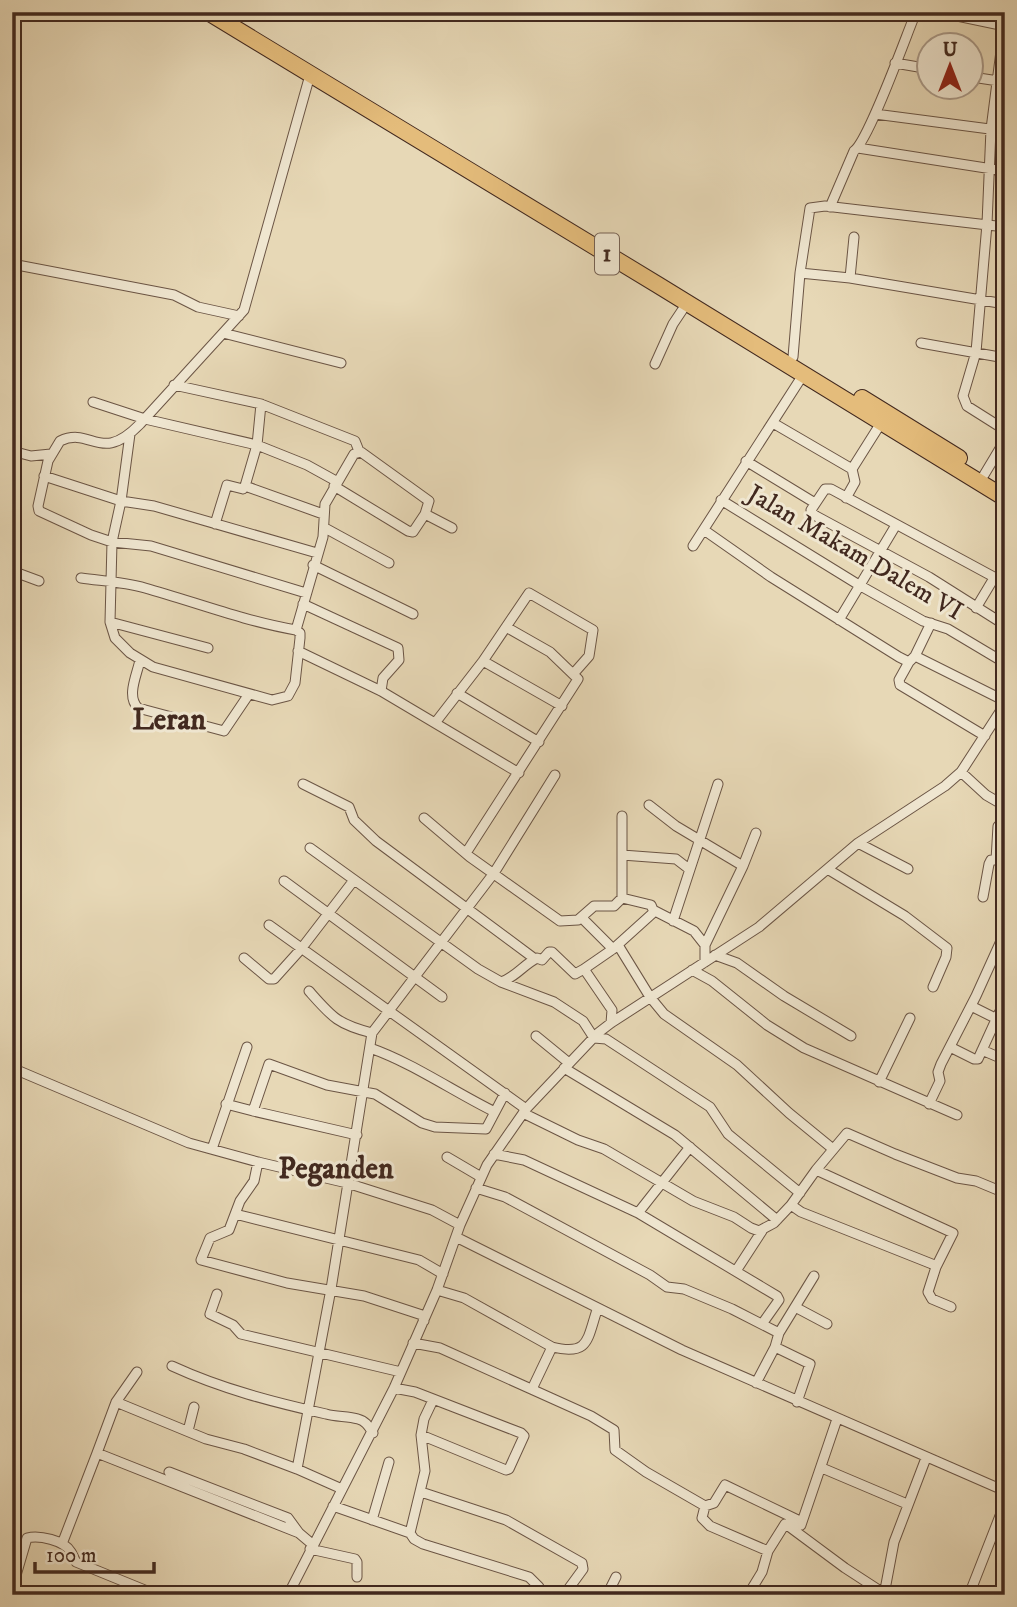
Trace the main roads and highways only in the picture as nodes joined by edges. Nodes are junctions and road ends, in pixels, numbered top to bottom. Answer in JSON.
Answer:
{"nodes":[{"id":1,"x":208,"y":12,"type":"edge"},
{"id":2,"x":225,"y":12,"type":"edge"},
{"id":3,"x":689,"y":299,"type":"junction"},
{"id":4,"x":1005,"y":488,"type":"edge"},
{"id":5,"x":1005,"y":498,"type":"edge"}],
"edges":[{"from":1,"to":3,"type":"highway","number":"1"},
{"from":2,"to":3,"type":"highway","number":"1"},
{"from":3,"to":4,"type":"highway","number":"1"},
{"from":3,"to":5,"type":"highway","number":"1"}]}
